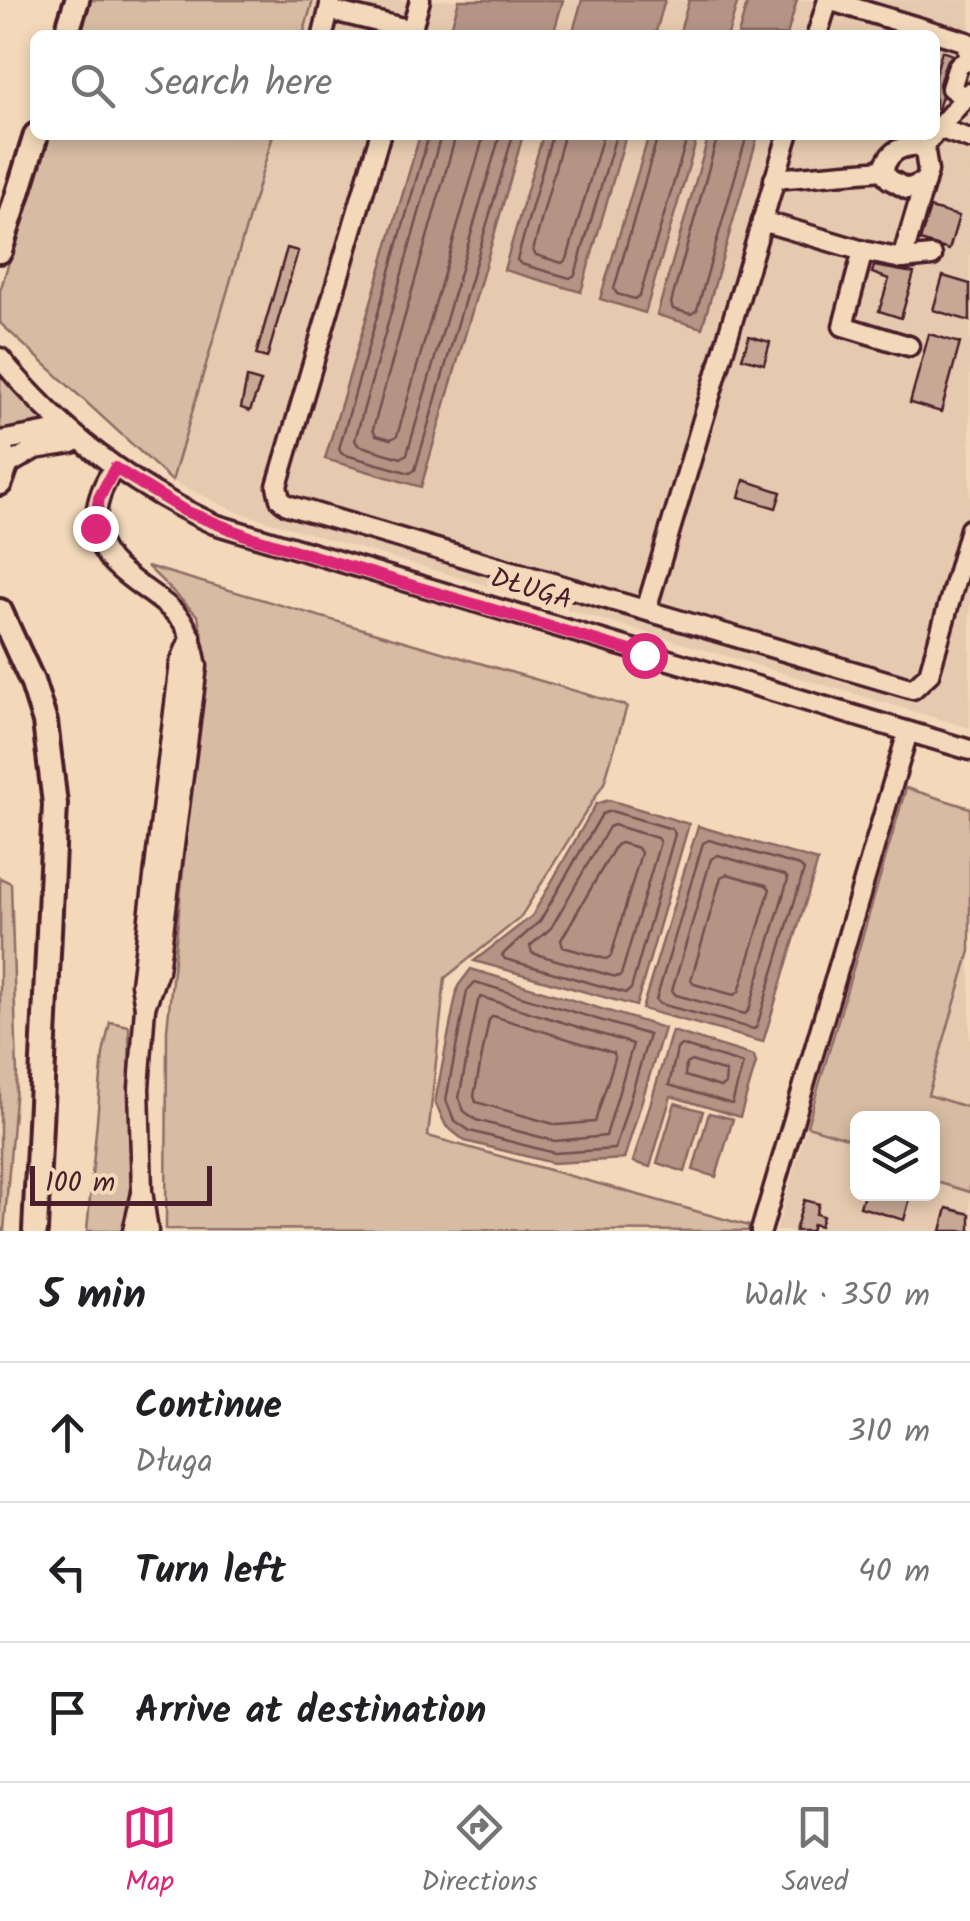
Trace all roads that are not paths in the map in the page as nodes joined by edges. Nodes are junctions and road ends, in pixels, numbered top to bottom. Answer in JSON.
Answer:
{"nodes":[{"id":1,"x":77,"y":0,"type":"edge"},
{"id":2,"x":420,"y":0,"type":"edge"},
{"id":3,"x":828,"y":0,"type":"edge"},
{"id":4,"x":330,"y":5,"type":"edge"},
{"id":5,"x":363,"y":27,"type":"edge"},
{"id":6,"x":68,"y":30,"type":"edge"},
{"id":7,"x":324,"y":30,"type":"edge"},
{"id":8,"x":411,"y":30,"type":"edge"},
{"id":9,"x":819,"y":30,"type":"edge"},
{"id":10,"x":927,"y":30,"type":"edge"},
{"id":11,"x":940,"y":34,"type":"edge"},
{"id":12,"x":969,"y":58,"type":"edge"},
{"id":13,"x":968,"y":95,"type":"edge"},
{"id":14,"x":940,"y":126,"type":"edge"},
{"id":15,"x":940,"y":136,"type":"edge"},
{"id":16,"x":970,"y":139,"type":"edge"},
{"id":17,"x":34,"y":140,"type":"edge"},
{"id":18,"x":379,"y":140,"type":"edge"},
{"id":19,"x":786,"y":140,"type":"edge"},
{"id":20,"x":919,"y":140,"type":"edge"},
{"id":21,"x":931,"y":140,"type":"edge"},
{"id":22,"x":883,"y":170,"type":"junction"},
{"id":23,"x":774,"y":179,"type":"junction"},
{"id":24,"x":925,"y":182,"type":"junction"},
{"id":25,"x":762,"y":221,"type":"junction"},
{"id":26,"x":0,"y":251,"type":"edge"},
{"id":27,"x":863,"y":252,"type":"junction"},
{"id":28,"x":932,"y":256,"type":"dead end"},
{"id":29,"x":902,"y":259,"type":"junction"},
{"id":30,"x":909,"y":346,"type":"dead end"},
{"id":31,"x":0,"y":358,"type":"edge"},
{"id":32,"x":92,"y":448,"type":"junction"},
{"id":33,"x":2,"y":459,"type":"edge"},
{"id":34,"x":115,"y":468,"type":"junction"},
{"id":35,"x":970,"y":529,"type":"edge"},
{"id":36,"x":0,"y":610,"type":"edge"},
{"id":37,"x":646,"y":610,"type":"junction"},
{"id":38,"x":908,"y":732,"type":"junction"},
{"id":39,"x":970,"y":750,"type":"edge"},
{"id":40,"x":142,"y":1191,"type":"junction"},
{"id":41,"x":35,"y":1231,"type":"edge"},
{"id":42,"x":133,"y":1231,"type":"edge"},
{"id":43,"x":148,"y":1231,"type":"edge"},
{"id":44,"x":761,"y":1231,"type":"edge"}],
"edges":[{"from":1,"to":6,"type":"main road"},
{"from":2,"to":8,"type":"street"},
{"from":3,"to":9,"type":"street"},
{"from":3,"to":10,"type":"street"},
{"from":4,"to":5,"type":"street"},
{"from":4,"to":7,"type":"street"},
{"from":11,"to":12,"type":"street"},
{"from":12,"to":13,"type":"street"},
{"from":13,"to":14,"type":"street"},
{"from":15,"to":16,"type":"street"},
{"from":17,"to":26,"type":"main road"},
{"from":18,"to":37,"type":"street"},
{"from":19,"to":23,"type":"street"},
{"from":20,"to":22,"type":"street"},
{"from":21,"to":24,"type":"street"},
{"from":22,"to":23,"type":"street"},
{"from":22,"to":24,"type":"street"},
{"from":23,"to":25,"type":"street"},
{"from":24,"to":29,"type":"street"},
{"from":25,"to":27,"type":"street"},
{"from":25,"to":37,"type":"street"},
{"from":27,"to":29,"type":"street"},
{"from":27,"to":30,"type":"street"},
{"from":28,"to":29,"type":"street"},
{"from":31,"to":32,"type":"street","name":"DŁUGA"},
{"from":32,"to":33,"type":"street"},
{"from":32,"to":34,"type":"street","name":"DŁUGA"},
{"from":34,"to":38,"type":"street","name":"DŁUGA"},
{"from":34,"to":40,"type":"street"},
{"from":35,"to":37,"type":"street"},
{"from":36,"to":41,"type":"main road"},
{"from":38,"to":39,"type":"street","name":"DŁUGA"},
{"from":38,"to":44,"type":"street"},
{"from":40,"to":42,"type":"street"},
{"from":40,"to":43,"type":"street"}]}
